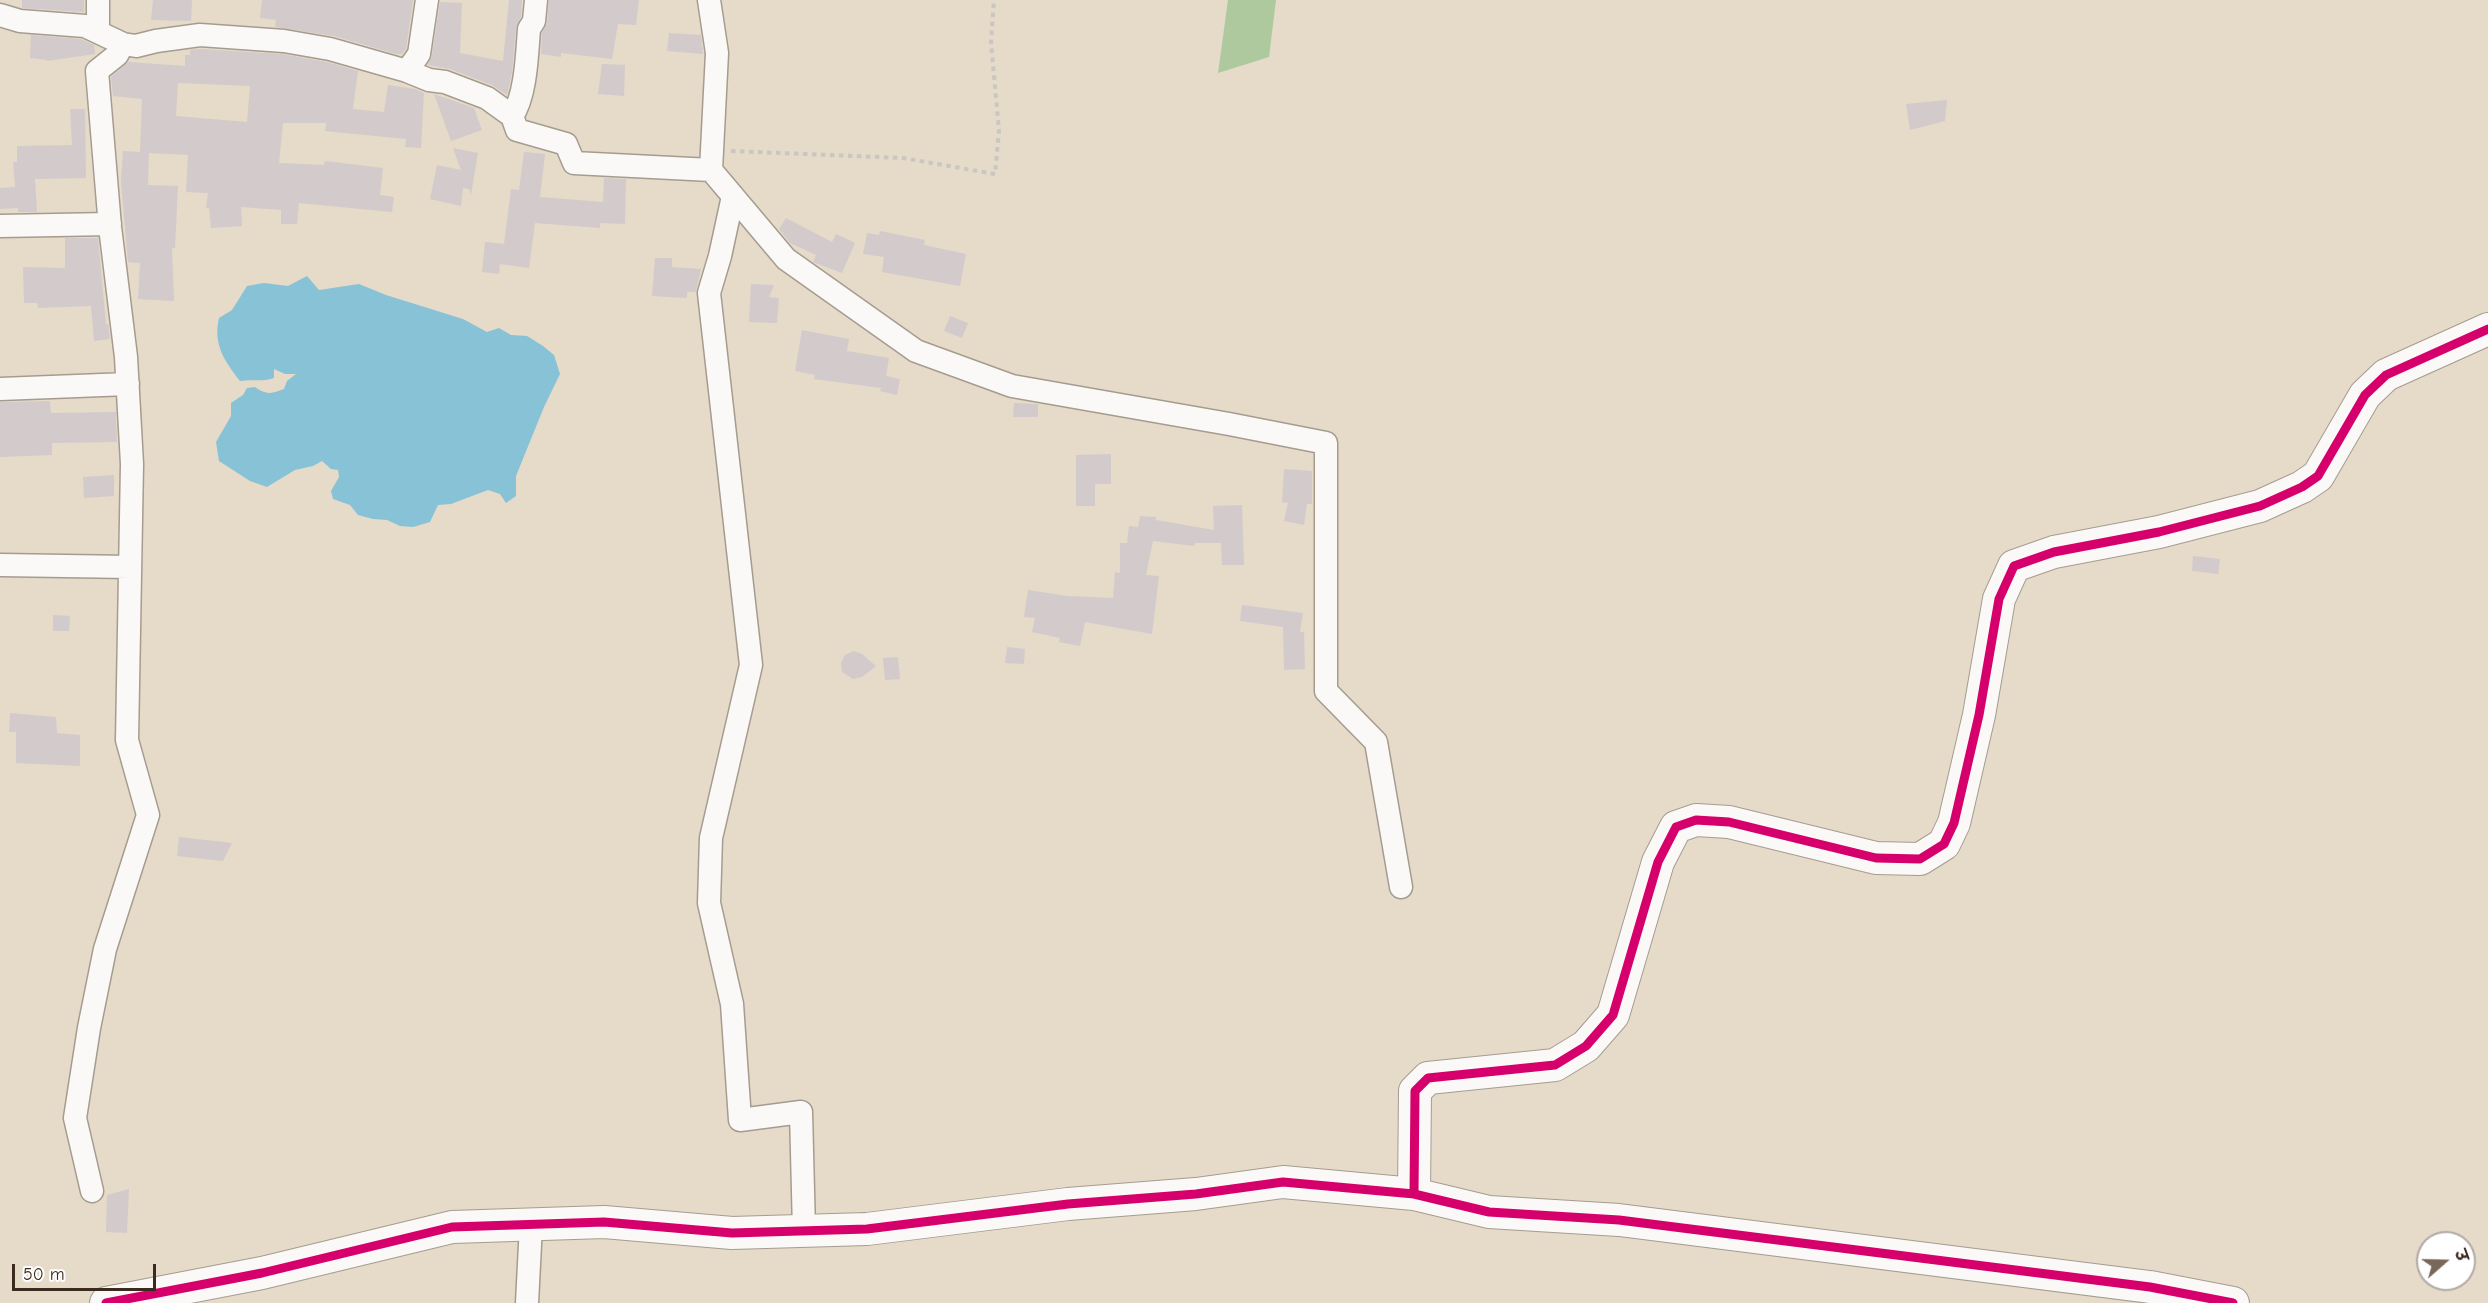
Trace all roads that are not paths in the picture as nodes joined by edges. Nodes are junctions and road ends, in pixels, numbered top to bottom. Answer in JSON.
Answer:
{"nodes":[{"id":1,"x":98,"y":0,"type":"edge"},
{"id":2,"x":428,"y":0,"type":"edge"},
{"id":3,"x":536,"y":0,"type":"edge"},
{"id":4,"x":709,"y":0,"type":"edge"},
{"id":5,"x":0,"y":15,"type":"edge"},
{"id":6,"x":99,"y":31,"type":"junction"},
{"id":7,"x":123,"y":44,"type":"junction"},
{"id":8,"x":407,"y":71,"type":"junction"},
{"id":9,"x":512,"y":116,"type":"junction"},
{"id":10,"x":712,"y":160,"type":"junction"},
{"id":11,"x":733,"y":196,"type":"junction"},
{"id":12,"x":110,"y":224,"type":"junction"},
{"id":13,"x":0,"y":226,"type":"edge"},
{"id":14,"x":2488,"y":329,"type":"edge"},
{"id":15,"x":124,"y":339,"type":"junction"},
{"id":16,"x":128,"y":384,"type":"junction"},
{"id":17,"x":63,"y":386,"type":"junction"},
{"id":18,"x":0,"y":389,"type":"edge"},
{"id":19,"x":0,"y":565,"type":"edge"},
{"id":20,"x":130,"y":567,"type":"junction"},
{"id":21,"x":1401,"y":887,"type":"dead end"},
{"id":22,"x":92,"y":1191,"type":"dead end"},
{"id":23,"x":1414,"y":1194,"type":"junction"},
{"id":24,"x":531,"y":1225,"type":"junction"},
{"id":25,"x":804,"y":1231,"type":"junction"},
{"id":26,"x":106,"y":1303,"type":"edge"},
{"id":27,"x":527,"y":1303,"type":"edge"},
{"id":28,"x":2233,"y":1303,"type":"edge"}],
"edges":[{"from":1,"to":6,"type":"street"},
{"from":2,"to":8,"type":"street"},
{"from":3,"to":9,"type":"street"},
{"from":4,"to":10,"type":"street"},
{"from":5,"to":6,"type":"street"},
{"from":6,"to":7,"type":"street"},
{"from":7,"to":8,"type":"street"},
{"from":7,"to":12,"type":"street"},
{"from":8,"to":9,"type":"street"},
{"from":9,"to":10,"type":"street"},
{"from":10,"to":11,"type":"street"},
{"from":11,"to":21,"type":"street"},
{"from":11,"to":25,"type":"street"},
{"from":12,"to":13,"type":"street"},
{"from":12,"to":15,"type":"street"},
{"from":14,"to":23,"type":"street"},
{"from":15,"to":16,"type":"street"},
{"from":15,"to":17,"type":"street"},
{"from":16,"to":17,"type":"street"},
{"from":16,"to":20,"type":"street"},
{"from":17,"to":18,"type":"street"},
{"from":19,"to":20,"type":"street"},
{"from":20,"to":22,"type":"street"},
{"from":23,"to":25,"type":"street"},
{"from":23,"to":28,"type":"street"},
{"from":24,"to":25,"type":"street"},
{"from":24,"to":26,"type":"street"},
{"from":24,"to":27,"type":"street"}]}
